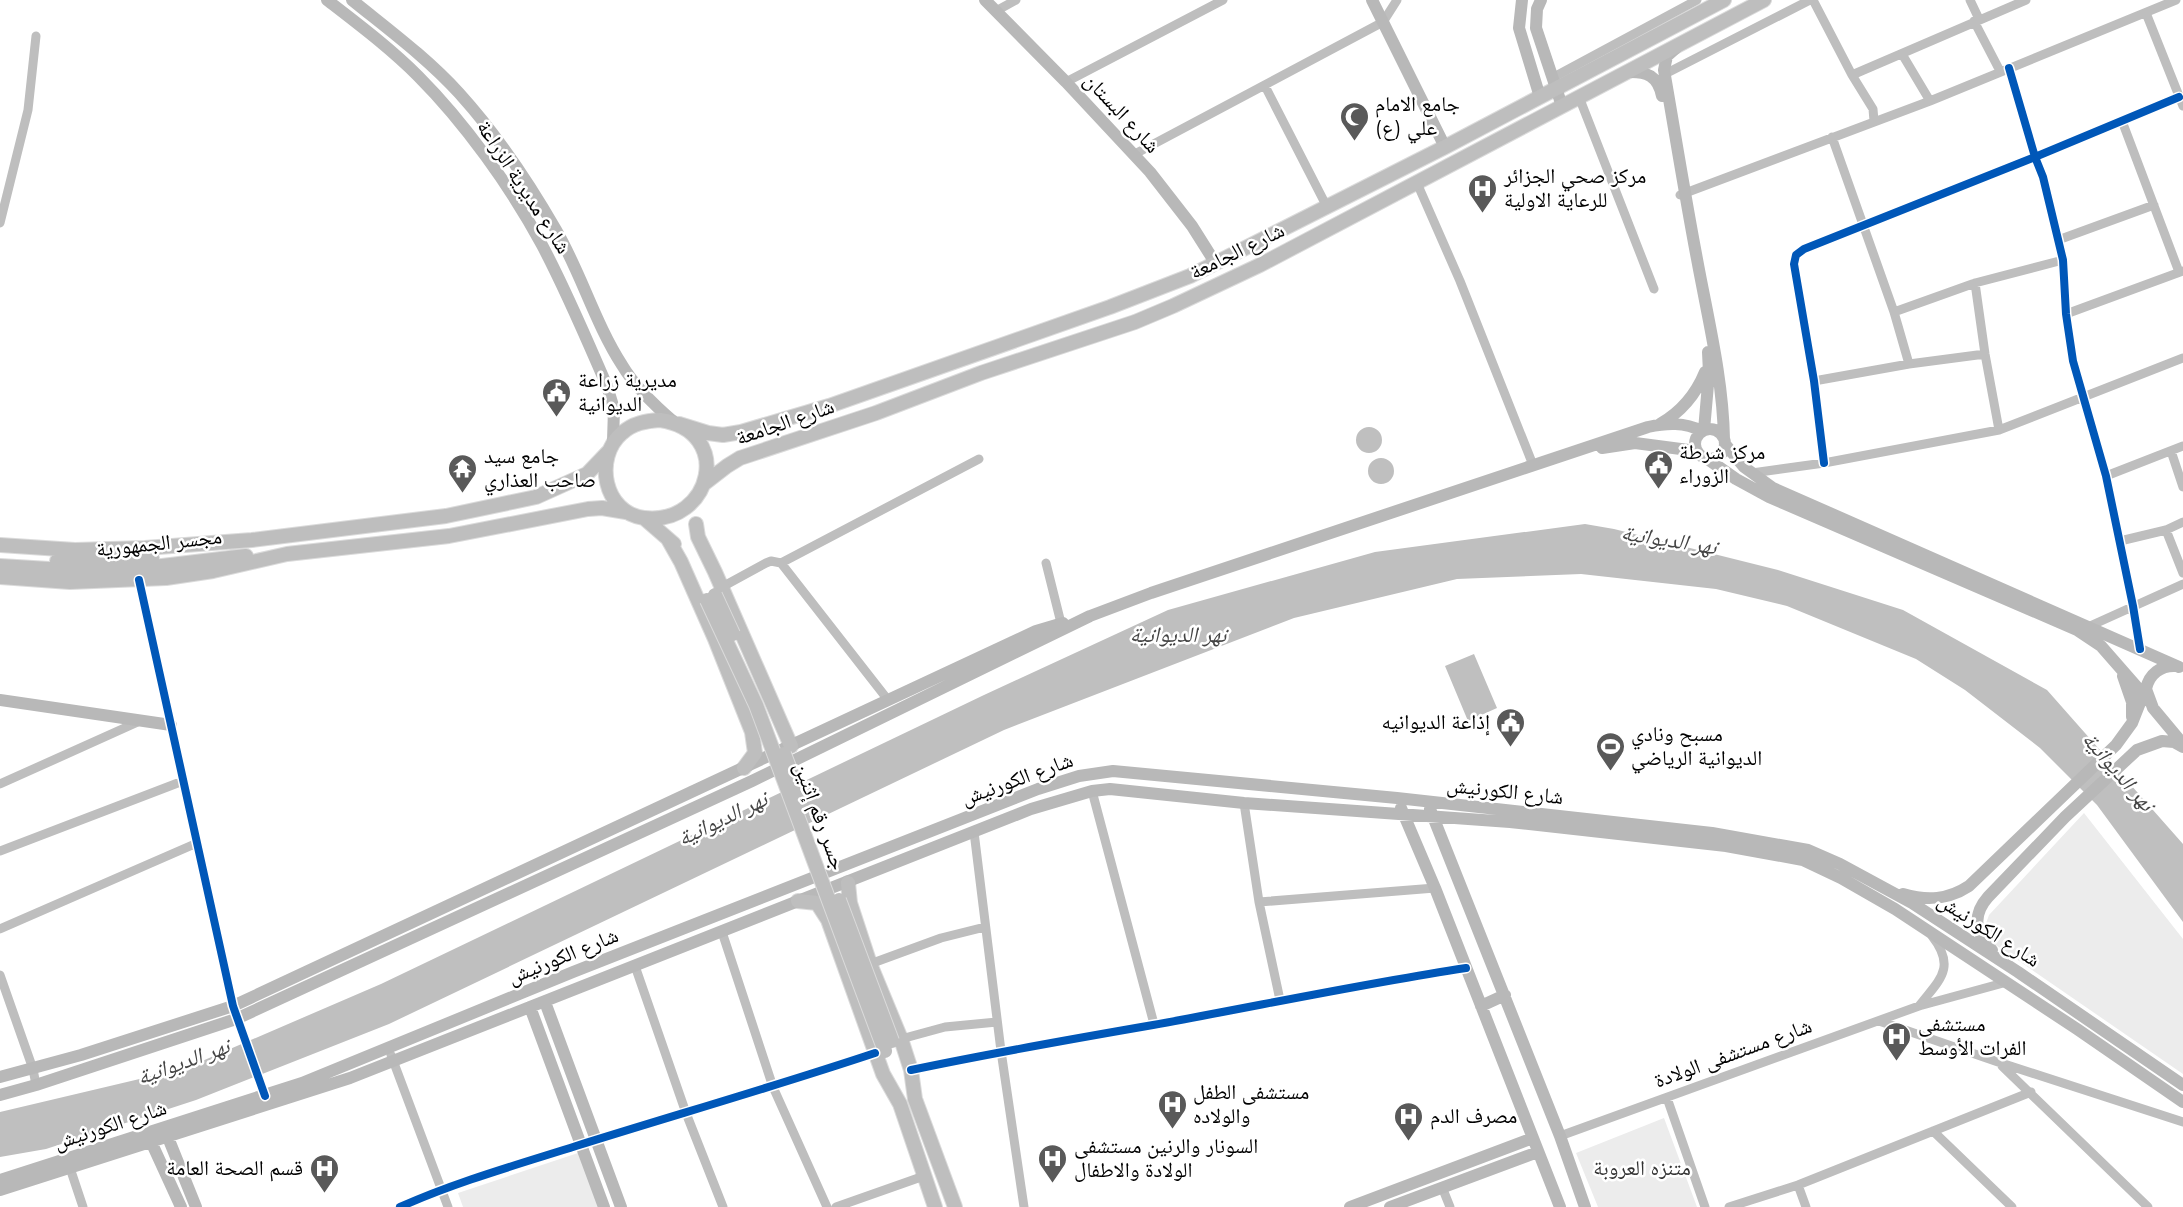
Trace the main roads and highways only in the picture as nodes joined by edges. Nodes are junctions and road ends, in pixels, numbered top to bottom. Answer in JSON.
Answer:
{"nodes":[{"id":1,"x":327,"y":0,"type":"edge"},
{"id":2,"x":352,"y":0,"type":"edge"},
{"id":3,"x":985,"y":0,"type":"edge"},
{"id":4,"x":1372,"y":0,"type":"edge"},
{"id":5,"x":1522,"y":0,"type":"edge"},
{"id":6,"x":1540,"y":0,"type":"edge"},
{"id":7,"x":1725,"y":0,"type":"edge"},
{"id":8,"x":1764,"y":0,"type":"edge"},
{"id":9,"x":1684,"y":41,"type":"junction"},
{"id":10,"x":1626,"y":72,"type":"junction"},
{"id":11,"x":1586,"y":74,"type":"junction"},
{"id":12,"x":1554,"y":83,"type":"junction"},
{"id":13,"x":1585,"y":94,"type":"junction"},
{"id":14,"x":1540,"y":97,"type":"junction"},
{"id":15,"x":1562,"y":106,"type":"junction"},
{"id":16,"x":1445,"y":147,"type":"junction"},
{"id":17,"x":1682,"y":194,"type":"junction"},
{"id":18,"x":1252,"y":245,"type":"junction"},
{"id":19,"x":1216,"y":264,"type":"junction"},
{"id":20,"x":1260,"y":265,"type":"junction"},
{"id":21,"x":1166,"y":286,"type":"junction"},
{"id":22,"x":1173,"y":306,"type":"junction"},
{"id":23,"x":1709,"y":363,"type":"junction"},
{"id":24,"x":676,"y":423,"type":"junction"},
{"id":25,"x":1658,"y":425,"type":"junction"},
{"id":26,"x":1703,"y":431,"type":"junction"},
{"id":27,"x":1725,"y":442,"type":"junction"},
{"id":28,"x":611,"y":447,"type":"junction"},
{"id":29,"x":1571,"y":452,"type":"junction"},
{"id":30,"x":1696,"y":452,"type":"junction"},
{"id":31,"x":1709,"y":460,"type":"junction"},
{"id":32,"x":704,"y":486,"type":"junction"},
{"id":33,"x":626,"y":512,"type":"junction"},
{"id":34,"x":644,"y":518,"type":"junction"},
{"id":35,"x":266,"y":538,"type":"junction"},
{"id":36,"x":668,"y":538,"type":"junction"},
{"id":37,"x":0,"y":545,"type":"edge"},
{"id":38,"x":287,"y":554,"type":"junction"},
{"id":39,"x":0,"y":557,"type":"edge"},
{"id":40,"x":194,"y":557,"type":"junction"},
{"id":41,"x":0,"y":566,"type":"edge"},
{"id":42,"x":0,"y":577,"type":"edge"},
{"id":43,"x":715,"y":594,"type":"junction"},
{"id":44,"x":1090,"y":616,"type":"junction"},
{"id":45,"x":2101,"y":646,"type":"junction"},
{"id":46,"x":2177,"y":664,"type":"edge"},
{"id":47,"x":2147,"y":694,"type":"junction"},
{"id":48,"x":0,"y":700,"type":"edge"},
{"id":49,"x":171,"y":725,"type":"road end"},
{"id":50,"x":2130,"y":726,"type":"junction"},
{"id":51,"x":2183,"y":745,"type":"edge"},
{"id":52,"x":791,"y":746,"type":"junction"},
{"id":53,"x":797,"y":760,"type":"junction"},
{"id":54,"x":744,"y":768,"type":"junction"},
{"id":55,"x":1113,"y":771,"type":"junction"},
{"id":56,"x":752,"y":781,"type":"junction"},
{"id":57,"x":1048,"y":785,"type":"junction"},
{"id":58,"x":1281,"y":786,"type":"junction"},
{"id":59,"x":1110,"y":789,"type":"junction"},
{"id":60,"x":1397,"y":798,"type":"junction"},
{"id":61,"x":1050,"y":802,"type":"junction"},
{"id":62,"x":1427,"y":802,"type":"junction"},
{"id":63,"x":1281,"y":806,"type":"junction"},
{"id":64,"x":1403,"y":813,"type":"junction"},
{"id":65,"x":1432,"y":815,"type":"junction"},
{"id":66,"x":848,"y":883,"type":"junction"},
{"id":67,"x":1889,"y":890,"type":"junction"},
{"id":68,"x":798,"y":900,"type":"junction"},
{"id":69,"x":2003,"y":963,"type":"junction"},
{"id":70,"x":573,"y":972,"type":"junction"},
{"id":71,"x":578,"y":988,"type":"junction"},
{"id":72,"x":1505,"y":995,"type":"junction"},
{"id":73,"x":545,"y":1002,"type":"junction"},
{"id":74,"x":1481,"y":1006,"type":"junction"},
{"id":75,"x":530,"y":1008,"type":"junction"},
{"id":76,"x":2083,"y":1016,"type":"junction"},
{"id":77,"x":2077,"y":1029,"type":"junction"},
{"id":78,"x":405,"y":1040,"type":"junction"},
{"id":79,"x":888,"y":1046,"type":"junction"},
{"id":80,"x":411,"y":1054,"type":"junction"},
{"id":81,"x":0,"y":1077,"type":"edge"},
{"id":82,"x":2183,"y":1085,"type":"edge"},
{"id":83,"x":0,"y":1095,"type":"edge"},
{"id":84,"x":915,"y":1099,"type":"junction"},
{"id":85,"x":2183,"y":1102,"type":"edge"},
{"id":86,"x":165,"y":1132,"type":"junction"},
{"id":87,"x":150,"y":1137,"type":"junction"},
{"id":88,"x":1533,"y":1138,"type":"junction"},
{"id":89,"x":1538,"y":1152,"type":"junction"},
{"id":90,"x":0,"y":1180,"type":"edge"},
{"id":91,"x":0,"y":1190,"type":"edge"},
{"id":92,"x":181,"y":1207,"type":"edge"},
{"id":93,"x":196,"y":1207,"type":"edge"},
{"id":94,"x":604,"y":1207,"type":"edge"},
{"id":95,"x":621,"y":1207,"type":"edge"},
{"id":96,"x":935,"y":1207,"type":"edge"},
{"id":97,"x":955,"y":1207,"type":"edge"},
{"id":98,"x":1350,"y":1207,"type":"edge"},
{"id":99,"x":1390,"y":1207,"type":"edge"},
{"id":100,"x":1560,"y":1207,"type":"edge"},
{"id":101,"x":1585,"y":1207,"type":"edge"}],
"edges":[{"from":1,"to":28,"type":"main road","name":"شارع مديرية الزراعة"},
{"from":2,"to":24,"type":"main road","name":"شارع مديرية الزراعة"},
{"from":3,"to":19,"type":"main road","name":"شارع البستان"},
{"from":4,"to":16,"type":"main road"},
{"from":5,"to":14,"type":"main road"},
{"from":6,"to":12,"type":"main road"},
{"from":7,"to":11,"type":"main road","name":"شارع الجامعة"},
{"from":8,"to":9,"type":"main road","name":"شارع الجامعة"},
{"from":9,"to":10,"type":"main road","name":"شارع الجامعة"},
{"from":9,"to":17,"type":"main road"},
{"from":10,"to":13,"type":"main road","name":"شارع الجامعة"},
{"from":10,"to":17,"type":"main road"},
{"from":11,"to":12,"type":"main road","name":"شارع الجامعة"},
{"from":11,"to":13,"type":"main road"},
{"from":12,"to":14,"type":"main road","name":"شارع الجامعة"},
{"from":12,"to":15,"type":"main road"},
{"from":13,"to":15,"type":"main road","name":"شارع الجامعة"},
{"from":14,"to":16,"type":"main road","name":"شارع الجامعة"},
{"from":15,"to":20,"type":"main road","name":"شارع الجامعة"},
{"from":16,"to":18,"type":"main road","name":"شارع الجامعة"},
{"from":17,"to":23,"type":"main road"},
{"from":17,"to":27,"type":"main road"},
{"from":18,"to":19,"type":"main road","name":"شارع الجامعة"},
{"from":18,"to":20,"type":"main road"},
{"from":19,"to":21,"type":"main road","name":"شارع الجامعة"},
{"from":20,"to":22,"type":"main road","name":"شارع الجامعة"},
{"from":21,"to":22,"type":"main road"},
{"from":21,"to":24,"type":"main road","name":"شارع الجامعة"},
{"from":22,"to":32,"type":"main road","name":"شارع الجامعة"},
{"from":23,"to":25,"type":"main road"},
{"from":23,"to":26,"type":"main road"},
{"from":24,"to":28,"type":"main road"},
{"from":24,"to":32,"type":"main road"},
{"from":25,"to":26,"type":"main road"},
{"from":25,"to":29,"type":"main road"},
{"from":26,"to":27,"type":"main road"},
{"from":26,"to":30,"type":"main road"},
{"from":27,"to":31,"type":"main road"},
{"from":27,"to":46,"type":"main road"},
{"from":28,"to":33,"type":"main road"},
{"from":28,"to":35,"type":"main road"},
{"from":29,"to":30,"type":"main road"},
{"from":29,"to":44,"type":"main road"},
{"from":30,"to":31,"type":"main road"},
{"from":31,"to":45,"type":"main road"},
{"from":32,"to":34,"type":"main road"},
{"from":32,"to":43,"type":"main road"},
{"from":33,"to":34,"type":"main road"},
{"from":33,"to":38,"type":"main road"},
{"from":34,"to":36,"type":"main road"},
{"from":35,"to":37,"type":"main road"},
{"from":35,"to":40,"type":"main road","name":"مجسر الجمهورية"},
{"from":36,"to":43,"type":"main road"},
{"from":36,"to":54,"type":"main road"},
{"from":38,"to":40,"type":"main road","name":"مجسر الجمهورية"},
{"from":38,"to":42,"type":"main road"},
{"from":39,"to":40,"type":"main road","name":"مجسر الجمهورية"},
{"from":40,"to":41,"type":"main road","name":"مجسر الجمهورية"},
{"from":43,"to":52,"type":"main road"},
{"from":43,"to":79,"type":"main road","name":"جسر رقم إثنين","bridge":true},
{"from":44,"to":52,"type":"main road"},
{"from":44,"to":53,"type":"main road"},
{"from":45,"to":47,"type":"main road"},
{"from":45,"to":50,"type":"main road"},
{"from":46,"to":47,"type":"main road"},
{"from":47,"to":50,"type":"main road"},
{"from":47,"to":51,"type":"main road"},
{"from":48,"to":49,"type":"main road"},
{"from":50,"to":67,"type":"main road"},
{"from":51,"to":69,"type":"main road"},
{"from":52,"to":53,"type":"main road"},
{"from":52,"to":54,"type":"main road"},
{"from":53,"to":56,"type":"main road"},
{"from":54,"to":56,"type":"main road"},
{"from":54,"to":81,"type":"main road"},
{"from":55,"to":57,"type":"main road","name":"شارع الكورنيش"},
{"from":55,"to":58,"type":"main road","name":"شارع الكورنيش"},
{"from":55,"to":59,"type":"main road"},
{"from":56,"to":83,"type":"main road"},
{"from":57,"to":61,"type":"main road"},
{"from":57,"to":70,"type":"main road","name":"شارع الكورنيش"},
{"from":58,"to":60,"type":"main road","name":"شارع الكورنيش"},
{"from":58,"to":63,"type":"main road"},
{"from":59,"to":61,"type":"main road","name":"شارع الكورنيش"},
{"from":59,"to":63,"type":"main road","name":"شارع الكورنيش"},
{"from":60,"to":62,"type":"main road","name":"شارع الكورنيش"},
{"from":60,"to":64,"type":"main road"},
{"from":61,"to":66,"type":"main road","name":"شارع الكورنيش"},
{"from":62,"to":65,"type":"main road"},
{"from":62,"to":67,"type":"main road","name":"شارع الكورنيش"},
{"from":63,"to":64,"type":"main road","name":"شارع الكورنيش"},
{"from":64,"to":65,"type":"main road","name":"شارع الكورنيش"},
{"from":64,"to":74,"type":"main road"},
{"from":65,"to":72,"type":"main road"},
{"from":65,"to":77,"type":"main road","name":"شارع الكورنيش"},
{"from":66,"to":68,"type":"main road","name":"شارع الكورنيش"},
{"from":66,"to":79,"type":"main road"},
{"from":67,"to":69,"type":"main road","name":"شارع الكورنيش"},
{"from":68,"to":71,"type":"main road","name":"شارع الكورنيش"},
{"from":68,"to":79,"type":"main road"},
{"from":69,"to":76,"type":"main road","name":"شارع الكورنيش"},
{"from":70,"to":71,"type":"main road"},
{"from":70,"to":78,"type":"main road","name":"شارع الكورنيش"},
{"from":71,"to":73,"type":"main road","name":"شارع الكورنيش"},
{"from":72,"to":74,"type":"main road"},
{"from":72,"to":101,"type":"main road"},
{"from":73,"to":75,"type":"main road","name":"شارع الكورنيش"},
{"from":73,"to":95,"type":"main road"},
{"from":74,"to":88,"type":"main road"},
{"from":75,"to":80,"type":"main road","name":"شارع الكورنيش"},
{"from":75,"to":94,"type":"main road"},
{"from":76,"to":77,"type":"main road"},
{"from":76,"to":82,"type":"main road","name":"شارع الكورنيش"},
{"from":77,"to":85,"type":"main road","name":"شارع الكورنيش"},
{"from":78,"to":80,"type":"main road"},
{"from":78,"to":86,"type":"main road","name":"شارع الكورنيش"},
{"from":79,"to":84,"type":"main road"},
{"from":79,"to":84,"type":"main road"},
{"from":79,"to":96,"type":"main road"},
{"from":80,"to":86,"type":"main road","name":"شارع الكورنيش"},
{"from":84,"to":97,"type":"main road"},
{"from":86,"to":87,"type":"main road","name":"شارع الكورنيش"},
{"from":86,"to":93,"type":"main road"},
{"from":87,"to":90,"type":"main road","name":"شارع الكورنيش"},
{"from":87,"to":91,"type":"main road","name":"شارع الكورنيش"},
{"from":87,"to":92,"type":"main road"},
{"from":88,"to":89,"type":"main road"},
{"from":88,"to":98,"type":"main road"},
{"from":89,"to":99,"type":"main road"},
{"from":89,"to":100,"type":"main road"}]}
